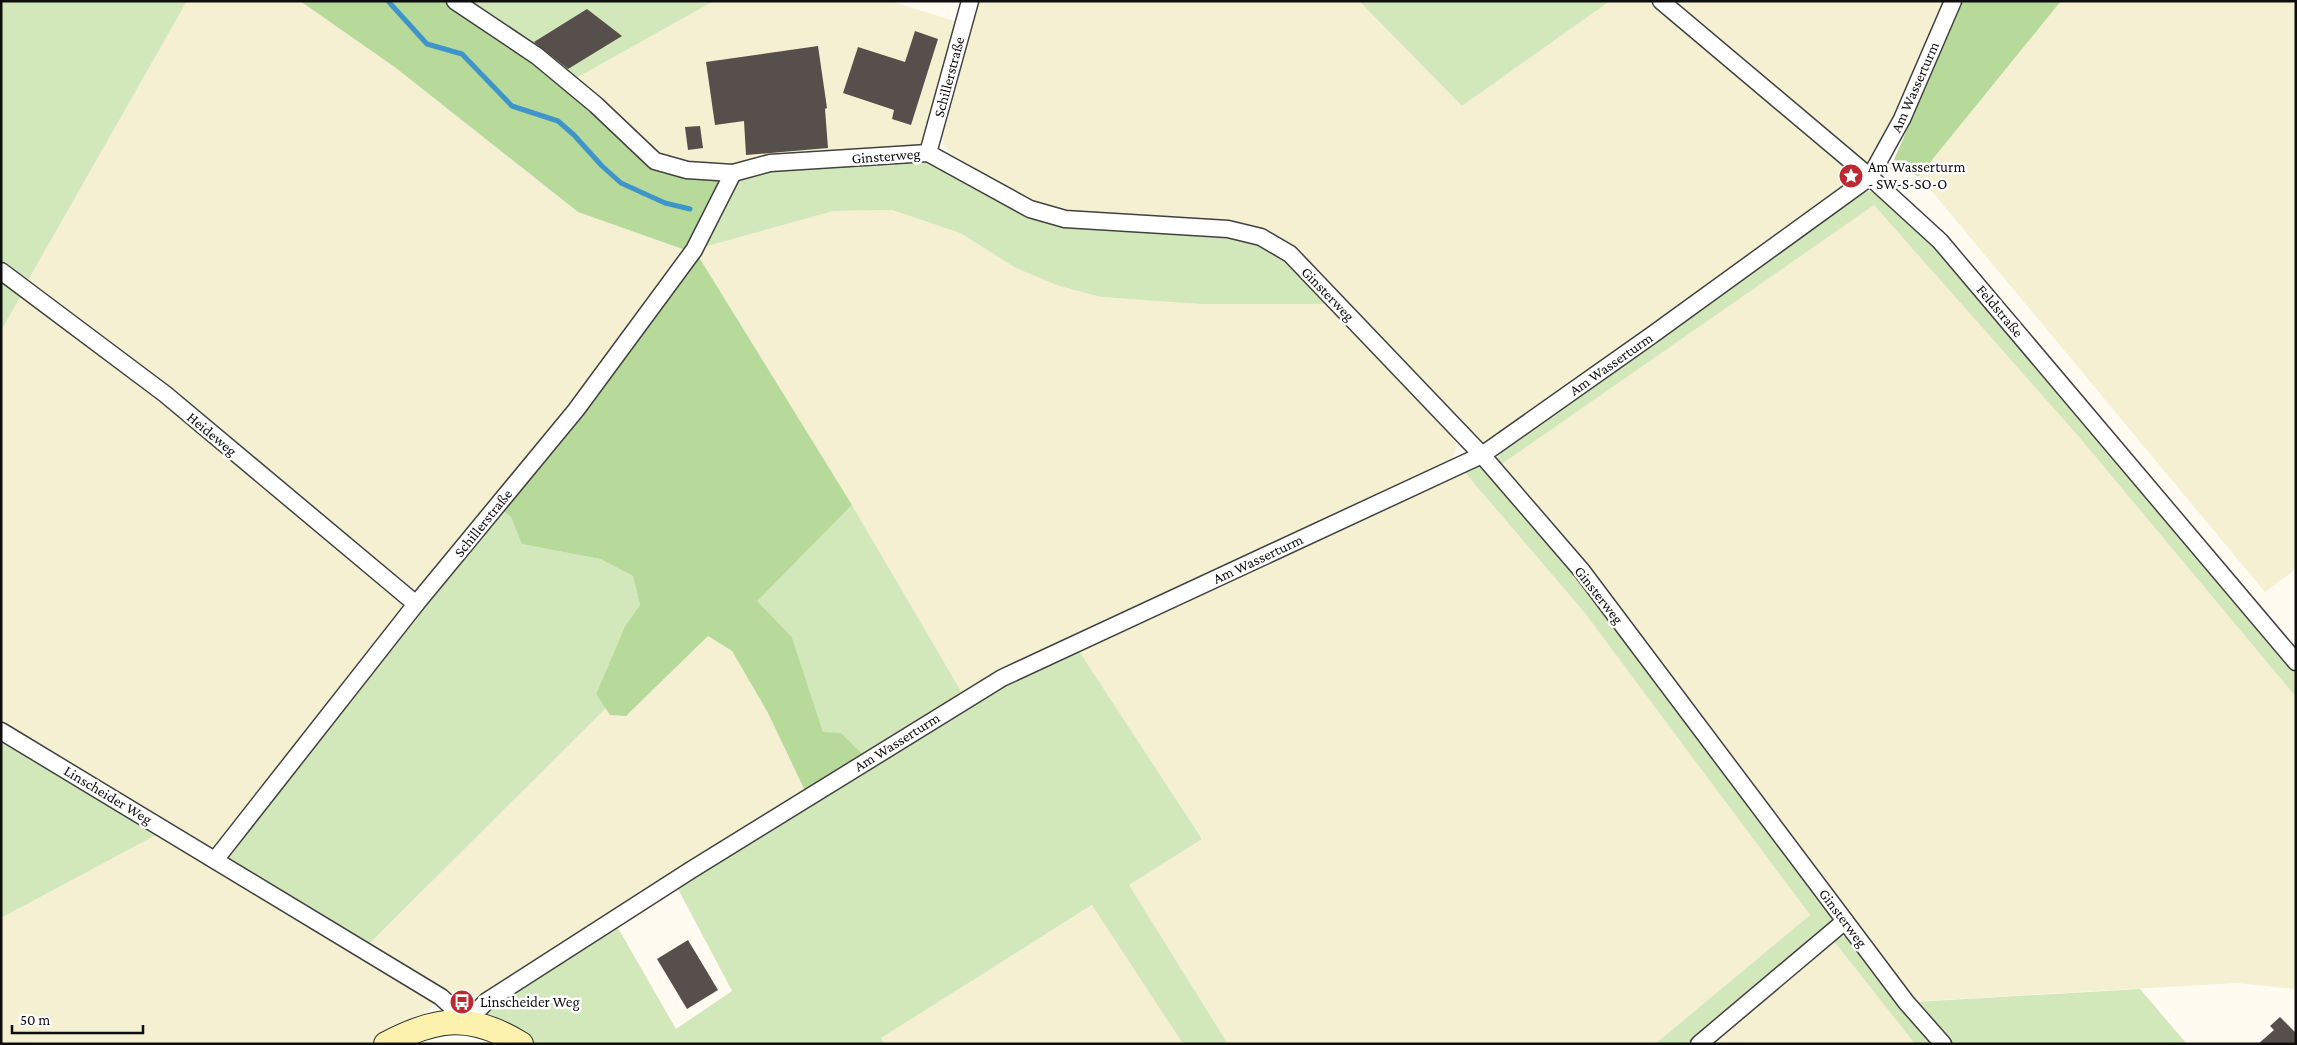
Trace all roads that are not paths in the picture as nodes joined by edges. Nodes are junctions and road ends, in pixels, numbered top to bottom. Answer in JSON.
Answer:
{"nodes":[{"id":1,"x":455,"y":1,"type":"edge"},
{"id":2,"x":970,"y":1,"type":"edge"},
{"id":3,"x":1661,"y":1,"type":"edge"},
{"id":4,"x":1953,"y":1,"type":"edge"},
{"id":5,"x":928,"y":153,"type":"junction"},
{"id":6,"x":733,"y":173,"type":"junction"},
{"id":7,"x":1870,"y":177,"type":"junction"},
{"id":8,"x":1,"y":271,"type":"edge"},
{"id":9,"x":1482,"y":455,"type":"junction"},
{"id":10,"x":416,"y":604,"type":"junction"},
{"id":11,"x":2296,"y":662,"type":"edge"},
{"id":12,"x":1,"y":731,"type":"edge"},
{"id":13,"x":215,"y":860,"type":"junction"},
{"id":14,"x":1845,"y":921,"type":"junction"},
{"id":15,"x":467,"y":1021,"type":"junction"},
{"id":16,"x":386,"y":1044,"type":"edge"},
{"id":17,"x":521,"y":1044,"type":"edge"},
{"id":18,"x":1699,"y":1044,"type":"edge"},
{"id":19,"x":1943,"y":1044,"type":"edge"}],
"edges":[{"from":1,"to":6,"type":"street","name":"Ginsterweg"},
{"from":2,"to":5,"type":"street","name":"Schillerstraße"},
{"from":3,"to":7,"type":"street","name":"Feldstraße"},
{"from":4,"to":7,"type":"street","name":"Am Wasserturm"},
{"from":5,"to":6,"type":"street","name":"Ginsterweg"},
{"from":5,"to":9,"type":"street","name":"Ginsterweg"},
{"from":6,"to":10,"type":"street","name":"Schillerstraße"},
{"from":7,"to":9,"type":"street","name":"Am Wasserturm"},
{"from":7,"to":11,"type":"street","name":"Feldstraße"},
{"from":8,"to":10,"type":"street","name":"Heideweg"},
{"from":9,"to":14,"type":"street","name":"Ginsterweg"},
{"from":9,"to":15,"type":"street","name":"Am Wasserturm"},
{"from":10,"to":13,"type":"street","name":"Schillerstraße"},
{"from":12,"to":13,"type":"street","name":"Linscheider Weg"},
{"from":13,"to":15,"type":"street","name":"Linscheider Weg"},
{"from":14,"to":18,"type":"street"},
{"from":14,"to":19,"type":"street","name":"Ginsterweg"},
{"from":15,"to":16,"type":"main road"},
{"from":15,"to":17,"type":"main road"}]}
